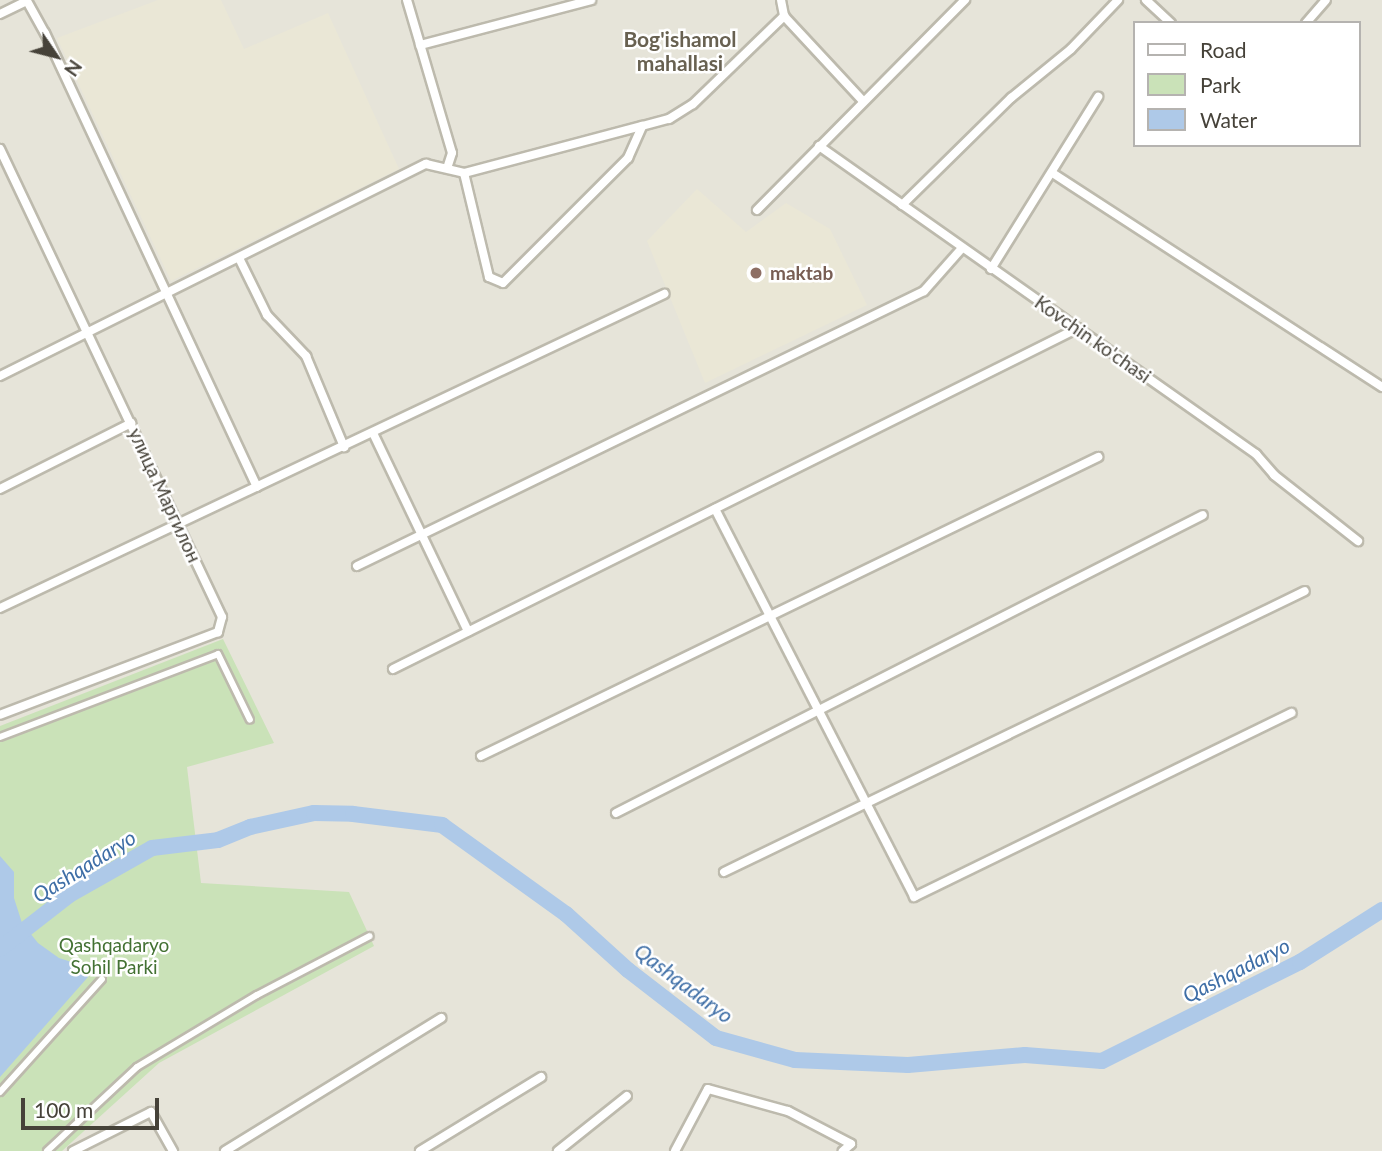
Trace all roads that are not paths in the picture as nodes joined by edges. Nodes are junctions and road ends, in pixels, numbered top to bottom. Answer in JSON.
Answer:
{"nodes":[{"id":1,"x":407,"y":0,"type":"edge"},
{"id":2,"x":591,"y":0,"type":"edge"},
{"id":3,"x":781,"y":0,"type":"edge"},
{"id":4,"x":965,"y":0,"type":"edge"},
{"id":5,"x":1118,"y":0,"type":"edge"},
{"id":6,"x":1146,"y":0,"type":"edge"},
{"id":7,"x":1326,"y":0,"type":"edge"},
{"id":8,"x":0,"y":14,"type":"edge"},
{"id":9,"x":784,"y":16,"type":"junction"},
{"id":10,"x":1169,"y":21,"type":"edge"},
{"id":11,"x":1308,"y":21,"type":"edge"},
{"id":12,"x":420,"y":44,"type":"junction"},
{"id":13,"x":1098,"y":97,"type":"dead end"},
{"id":14,"x":863,"y":101,"type":"junction"},
{"id":15,"x":642,"y":126,"type":"junction"},
{"id":16,"x":819,"y":146,"type":"junction"},
{"id":17,"x":0,"y":149,"type":"edge"},
{"id":18,"x":447,"y":168,"type":"junction"},
{"id":19,"x":464,"y":173,"type":"junction"},
{"id":20,"x":1054,"y":174,"type":"junction"},
{"id":21,"x":902,"y":205,"type":"junction"},
{"id":22,"x":757,"y":210,"type":"dead end"},
{"id":23,"x":962,"y":248,"type":"junction"},
{"id":24,"x":239,"y":258,"type":"junction"},
{"id":25,"x":991,"y":269,"type":"junction"},
{"id":26,"x":164,"y":292,"type":"junction"},
{"id":27,"x":664,"y":293,"type":"dead end"},
{"id":28,"x":1078,"y":328,"type":"junction"},
{"id":29,"x":88,"y":333,"type":"junction"},
{"id":30,"x":0,"y":376,"type":"edge"},
{"id":31,"x":1382,"y":387,"type":"edge"},
{"id":32,"x":131,"y":423,"type":"junction"},
{"id":33,"x":373,"y":433,"type":"junction"},
{"id":34,"x":344,"y":447,"type":"junction"},
{"id":35,"x":1098,"y":457,"type":"dead end"},
{"id":36,"x":257,"y":487,"type":"junction"},
{"id":37,"x":0,"y":489,"type":"edge"},
{"id":38,"x":715,"y":509,"type":"junction"},
{"id":39,"x":1203,"y":514,"type":"dead end"},
{"id":40,"x":178,"y":523,"type":"junction"},
{"id":41,"x":421,"y":533,"type":"junction"},
{"id":42,"x":1358,"y":541,"type":"dead end"},
{"id":43,"x":357,"y":566,"type":"dead end"},
{"id":44,"x":1305,"y":591,"type":"dead end"},
{"id":45,"x":0,"y":608,"type":"edge"},
{"id":46,"x":770,"y":615,"type":"junction"},
{"id":47,"x":468,"y":631,"type":"junction"},
{"id":48,"x":393,"y":669,"type":"dead end"},
{"id":49,"x":818,"y":706,"type":"junction"},
{"id":50,"x":1292,"y":713,"type":"dead end"},
{"id":51,"x":0,"y":715,"type":"edge"},
{"id":52,"x":250,"y":720,"type":"dead end"},
{"id":53,"x":0,"y":737,"type":"edge"},
{"id":54,"x":481,"y":756,"type":"dead end"},
{"id":55,"x":866,"y":803,"type":"junction"},
{"id":56,"x":615,"y":813,"type":"dead end"},
{"id":57,"x":724,"y":872,"type":"dead end"},
{"id":58,"x":370,"y":936,"type":"dead end"},
{"id":59,"x":102,"y":979,"type":"dead end"},
{"id":60,"x":441,"y":1018,"type":"dead end"},
{"id":61,"x":541,"y":1077,"type":"dead end"},
{"id":62,"x":0,"y":1092,"type":"edge"},
{"id":63,"x":627,"y":1096,"type":"dead end"},
{"id":64,"x":47,"y":1151,"type":"edge"},
{"id":65,"x":73,"y":1151,"type":"edge"},
{"id":66,"x":173,"y":1151,"type":"edge"},
{"id":67,"x":225,"y":1151,"type":"edge"},
{"id":68,"x":419,"y":1151,"type":"edge"},
{"id":69,"x":558,"y":1151,"type":"edge"},
{"id":70,"x":675,"y":1151,"type":"edge"},
{"id":71,"x":843,"y":1151,"type":"edge"}],
"edges":[{"from":1,"to":12,"type":"street"},
{"from":2,"to":12,"type":"street"},
{"from":3,"to":9,"type":"street"},
{"from":4,"to":14,"type":"street"},
{"from":5,"to":21,"type":"street"},
{"from":6,"to":10,"type":"street"},
{"from":7,"to":11,"type":"street"},
{"from":8,"to":26,"type":"street"},
{"from":9,"to":14,"type":"street"},
{"from":9,"to":15,"type":"street"},
{"from":12,"to":18,"type":"street"},
{"from":13,"to":20,"type":"street"},
{"from":14,"to":16,"type":"street"},
{"from":15,"to":19,"type":"street"},
{"from":15,"to":19,"type":"street"},
{"from":16,"to":21,"type":"street","name":"Kovchin ko'chasi"},
{"from":16,"to":22,"type":"street"},
{"from":17,"to":29,"type":"street","name":"улица Маргилон"},
{"from":18,"to":19,"type":"street"},
{"from":18,"to":24,"type":"street"},
{"from":20,"to":25,"type":"street"},
{"from":20,"to":31,"type":"street"},
{"from":21,"to":23,"type":"street","name":"Kovchin ko'chasi"},
{"from":23,"to":25,"type":"street","name":"Kovchin ko'chasi"},
{"from":23,"to":41,"type":"street"},
{"from":24,"to":26,"type":"street"},
{"from":24,"to":34,"type":"street"},
{"from":25,"to":28,"type":"street","name":"Kovchin ko'chasi"},
{"from":26,"to":29,"type":"street"},
{"from":26,"to":36,"type":"street"},
{"from":27,"to":33,"type":"street"},
{"from":28,"to":38,"type":"street"},
{"from":28,"to":42,"type":"street","name":"Kovchin ko'chasi"},
{"from":29,"to":30,"type":"street"},
{"from":29,"to":32,"type":"street","name":"улица Маргилон"},
{"from":32,"to":37,"type":"street"},
{"from":32,"to":40,"type":"street","name":"улица Маргилон"},
{"from":33,"to":34,"type":"street"},
{"from":33,"to":41,"type":"street"},
{"from":34,"to":36,"type":"street"},
{"from":35,"to":46,"type":"street"},
{"from":36,"to":40,"type":"street"},
{"from":38,"to":46,"type":"street"},
{"from":38,"to":47,"type":"street"},
{"from":39,"to":49,"type":"street"},
{"from":40,"to":45,"type":"street"},
{"from":40,"to":51,"type":"street","name":"улица Маргилон"},
{"from":41,"to":43,"type":"street"},
{"from":41,"to":47,"type":"street"},
{"from":44,"to":55,"type":"street"},
{"from":46,"to":49,"type":"street"},
{"from":46,"to":54,"type":"street"},
{"from":47,"to":48,"type":"street"},
{"from":49,"to":55,"type":"street"},
{"from":49,"to":56,"type":"street"},
{"from":50,"to":55,"type":"street"},
{"from":52,"to":53,"type":"street"},
{"from":55,"to":57,"type":"street"},
{"from":58,"to":64,"type":"street"},
{"from":59,"to":62,"type":"street"},
{"from":60,"to":67,"type":"street"},
{"from":61,"to":68,"type":"street"},
{"from":63,"to":69,"type":"street"},
{"from":65,"to":66,"type":"street"},
{"from":70,"to":71,"type":"street"}]}
